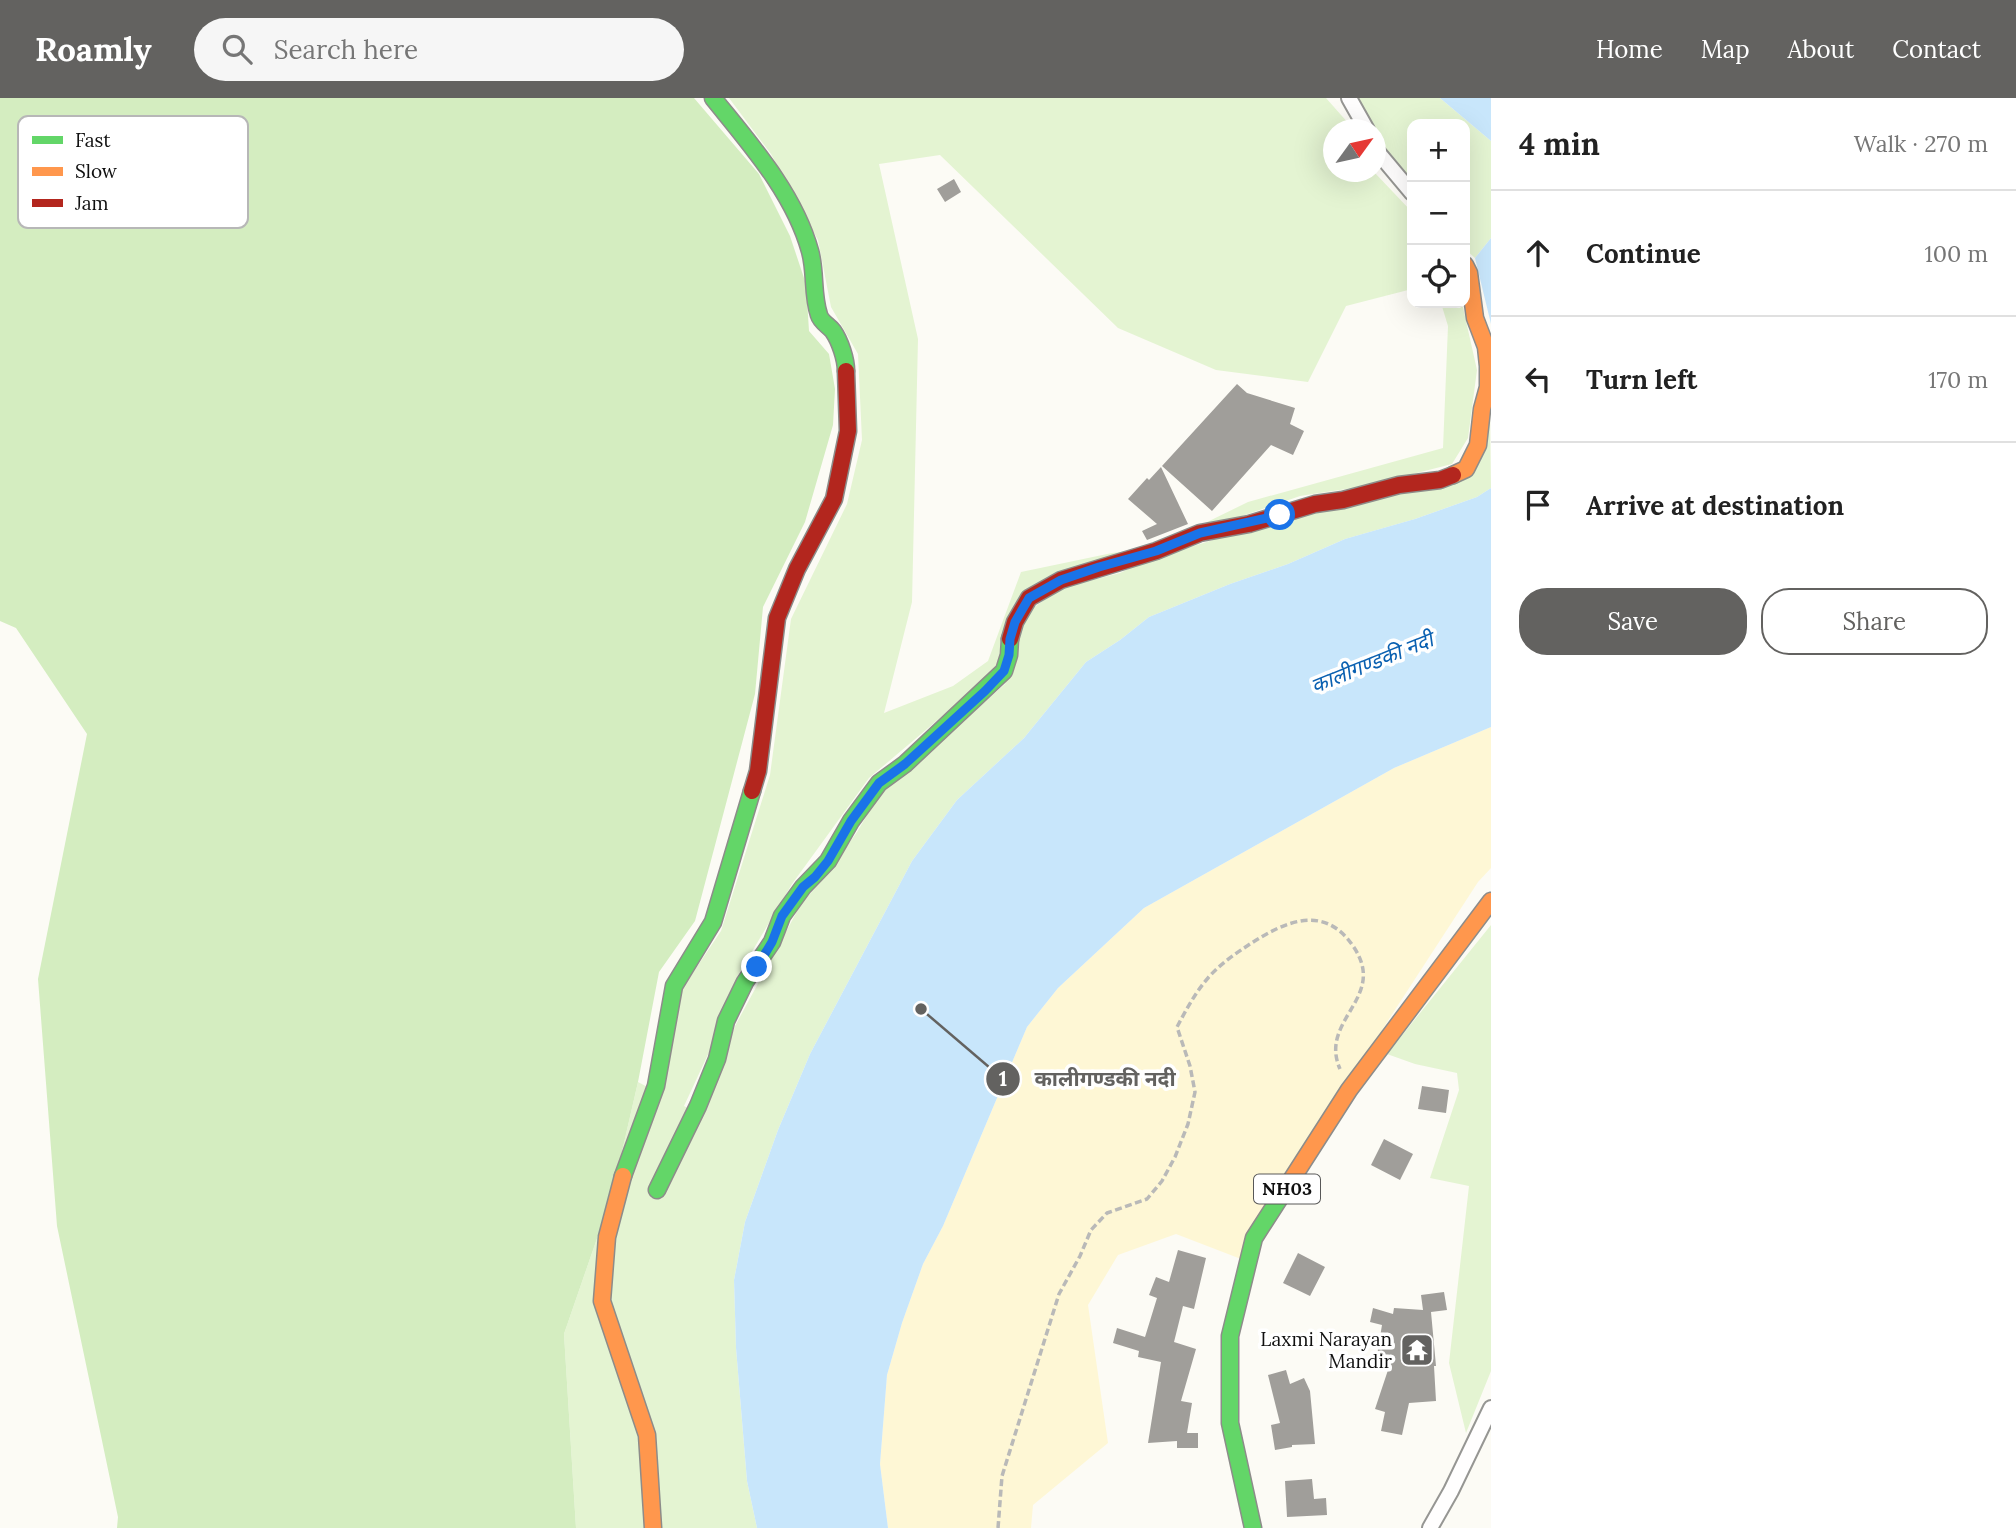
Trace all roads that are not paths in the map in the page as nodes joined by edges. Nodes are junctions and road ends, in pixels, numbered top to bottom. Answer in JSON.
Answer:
{"nodes":[{"id":1,"x":713,"y":98,"type":"edge"},
{"id":2,"x":1349,"y":98,"type":"edge"},
{"id":3,"x":1361,"y":119,"type":"edge"},
{"id":4,"x":1386,"y":162,"type":"edge"},
{"id":5,"x":1407,"y":187,"type":"edge"},
{"id":6,"x":1470,"y":280,"type":"edge"},
{"id":7,"x":1491,"y":901,"type":"edge"},
{"id":8,"x":657,"y":1190,"type":"dead end"},
{"id":9,"x":1491,"y":1408,"type":"edge"},
{"id":10,"x":653,"y":1528,"type":"edge"},
{"id":11,"x":1253,"y":1528,"type":"edge"},
{"id":12,"x":1430,"y":1528,"type":"edge"}],
"edges":[{"from":1,"to":10,"type":"main road"},
{"from":2,"to":3,"type":"street"},
{"from":4,"to":5,"type":"street"},
{"from":6,"to":8,"type":"main road"},
{"from":7,"to":11,"type":"main road","number":"NH03"},
{"from":9,"to":12,"type":"street"}]}
